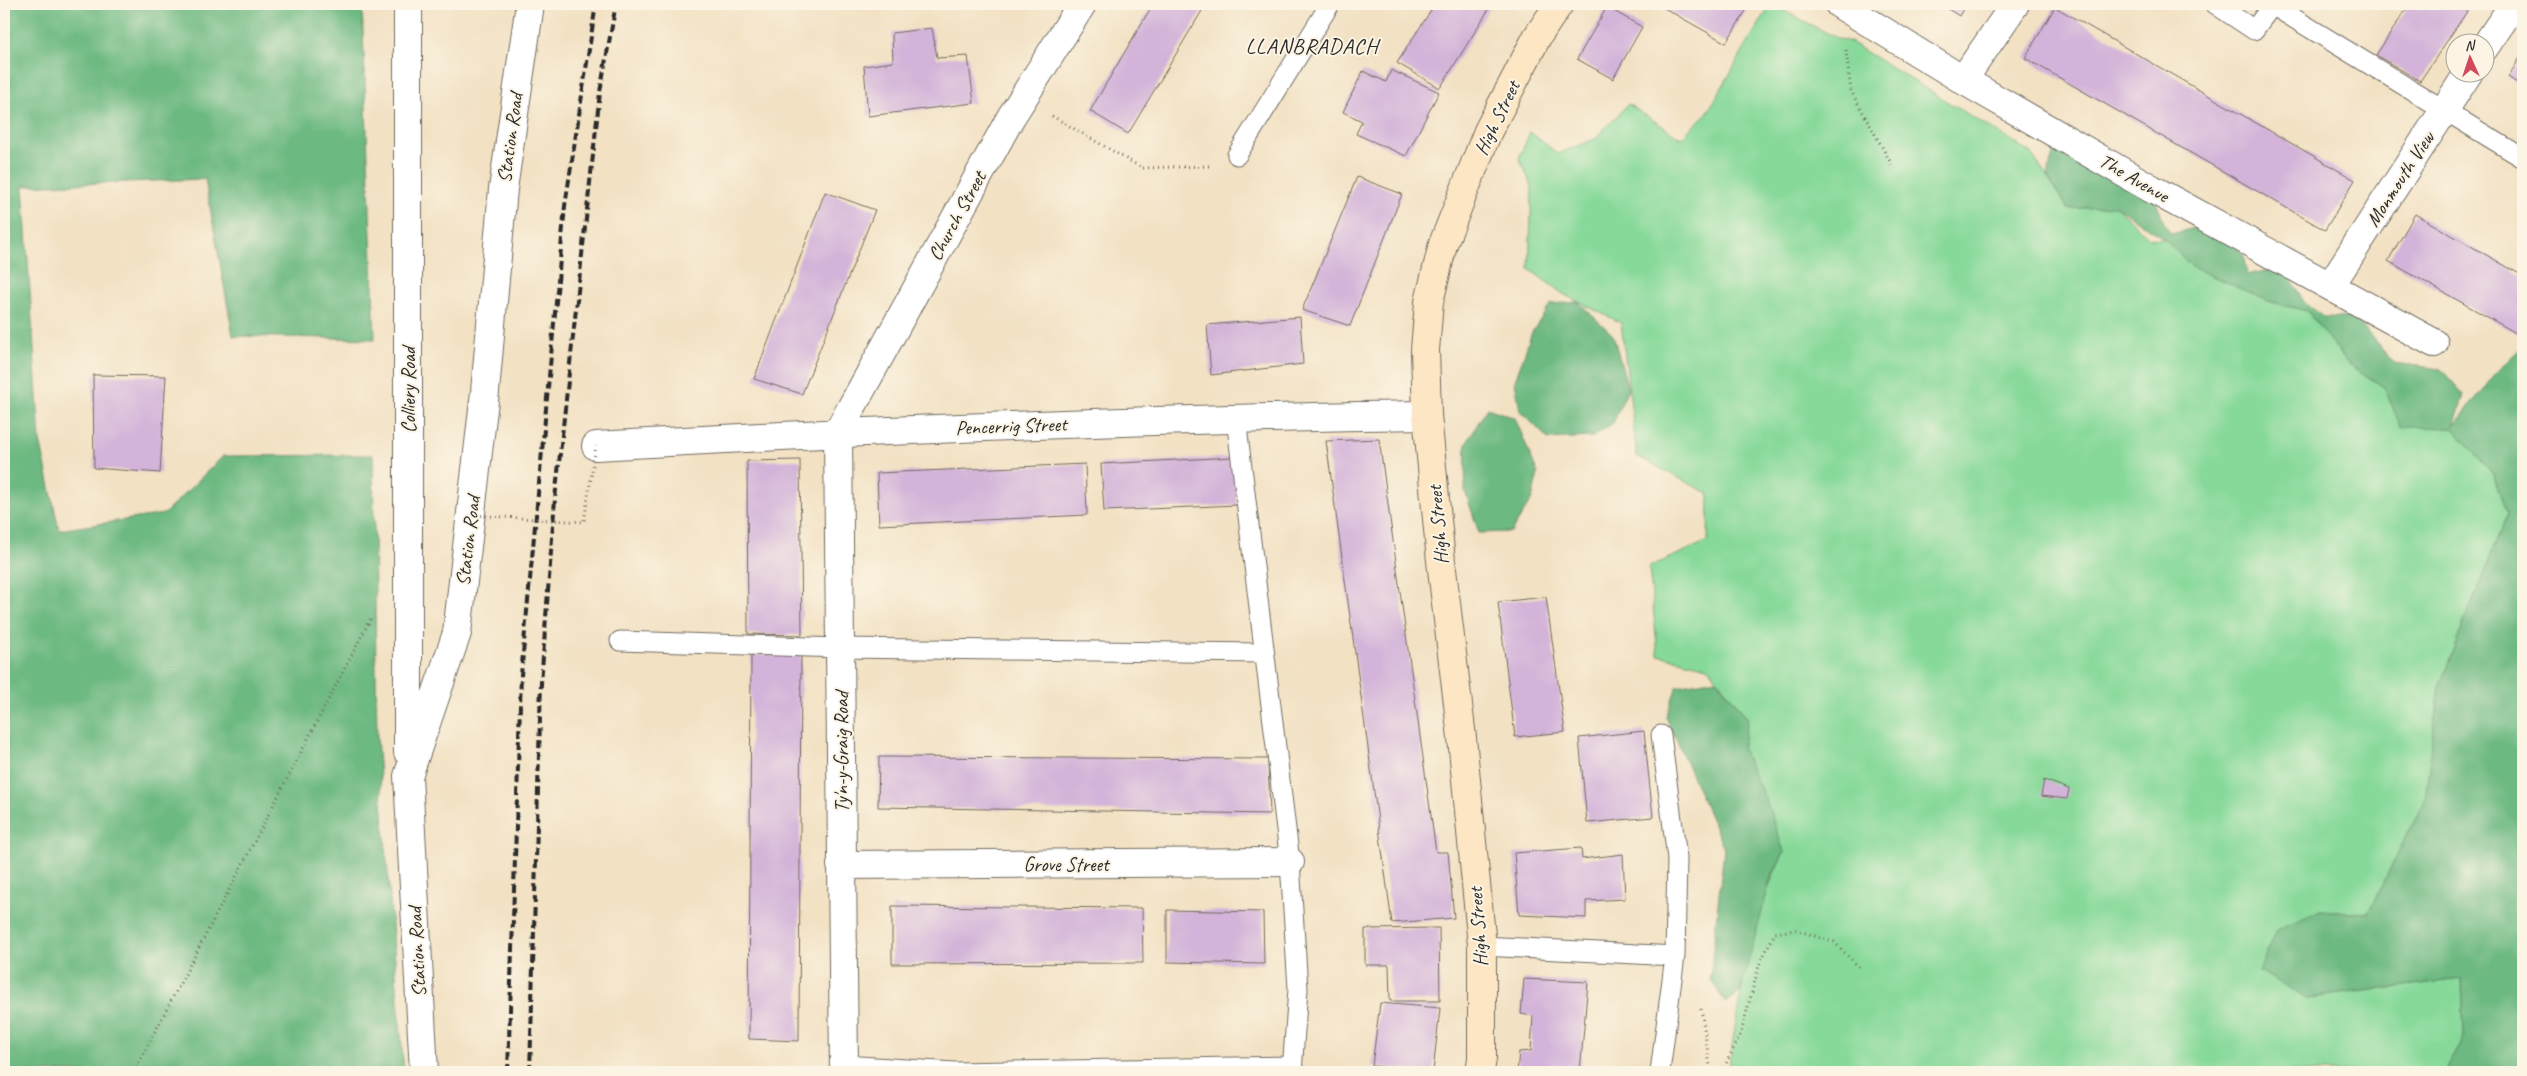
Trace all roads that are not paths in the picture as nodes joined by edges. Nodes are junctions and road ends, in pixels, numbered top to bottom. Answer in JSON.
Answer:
{"nodes":[{"id":1,"x":408,"y":4,"type":"edge"},
{"id":2,"x":530,"y":4,"type":"edge"},
{"id":3,"x":1082,"y":4,"type":"edge"},
{"id":4,"x":1330,"y":4,"type":"edge"},
{"id":5,"x":1559,"y":4,"type":"edge"},
{"id":6,"x":1840,"y":4,"type":"edge"},
{"id":7,"x":2015,"y":4,"type":"edge"},
{"id":8,"x":2215,"y":4,"type":"edge"},
{"id":9,"x":2514,"y":4,"type":"edge"},
{"id":10,"x":2272,"y":5,"type":"edge"},
{"id":11,"x":2494,"y":33,"type":"edge"},
{"id":12,"x":1963,"y":80,"type":"junction"},
{"id":13,"x":2463,"y":82,"type":"edge"},
{"id":14,"x":2444,"y":111,"type":"junction"},
{"id":15,"x":1237,"y":155,"type":"road end"},
{"id":16,"x":2523,"y":158,"type":"edge"},
{"id":17,"x":2330,"y":286,"type":"junction"},
{"id":18,"x":2434,"y":343,"type":"dead end"},
{"id":19,"x":1427,"y":415,"type":"junction"},
{"id":20,"x":1236,"y":418,"type":"junction"},
{"id":21,"x":838,"y":432,"type":"junction"},
{"id":22,"x":596,"y":446,"type":"road end"},
{"id":23,"x":620,"y":641,"type":"dead end"},
{"id":24,"x":840,"y":648,"type":"junction"},
{"id":25,"x":1264,"y":654,"type":"junction"},
{"id":26,"x":1661,"y":735,"type":"dead end"},
{"id":27,"x":408,"y":776,"type":"junction"},
{"id":28,"x":1290,"y":862,"type":"junction"},
{"id":29,"x":842,"y":866,"type":"junction"},
{"id":30,"x":1482,"y":946,"type":"junction"},
{"id":31,"x":1675,"y":956,"type":"junction"},
{"id":32,"x":844,"y":1068,"type":"edge"},
{"id":33,"x":1292,"y":1069,"type":"edge"},
{"id":34,"x":424,"y":1072,"type":"edge"},
{"id":35,"x":1480,"y":1072,"type":"edge"},
{"id":36,"x":1660,"y":1072,"type":"edge"}],
"edges":[{"from":1,"to":27,"type":"street","name":"Colliery Road"},
{"from":2,"to":27,"type":"street","name":"Station Road"},
{"from":3,"to":21,"type":"street","name":"Church Street"},
{"from":4,"to":15,"type":"lane"},
{"from":5,"to":19,"type":"street","name":"High Street"},
{"from":6,"to":12,"type":"street","name":"The Avenue"},
{"from":7,"to":12,"type":"street"},
{"from":8,"to":10,"type":"lane"},
{"from":9,"to":11,"type":"street"},
{"from":10,"to":14,"type":"lane"},
{"from":12,"to":17,"type":"street","name":"The Avenue"},
{"from":13,"to":14,"type":"street","name":"Monmouth View"},
{"from":14,"to":16,"type":"lane"},
{"from":14,"to":17,"type":"street","name":"Monmouth View"},
{"from":17,"to":18,"type":"street","name":"The Avenue"},
{"from":19,"to":20,"type":"street","name":"Pencerrig Street"},
{"from":19,"to":30,"type":"street","name":"High Street"},
{"from":20,"to":21,"type":"street","name":"Pencerrig Street"},
{"from":20,"to":25,"type":"lane"},
{"from":21,"to":22,"type":"street","name":"Pencerrig Street"},
{"from":21,"to":24,"type":"street","name":"Ty'n-y-Graig Road"},
{"from":23,"to":24,"type":"lane"},
{"from":24,"to":25,"type":"lane"},
{"from":24,"to":29,"type":"street","name":"Ty'n-y-Graig Road"},
{"from":25,"to":28,"type":"lane"},
{"from":26,"to":31,"type":"lane"},
{"from":27,"to":34,"type":"street","name":"Station Road"},
{"from":28,"to":29,"type":"street","name":"Grove Street"},
{"from":28,"to":33,"type":"lane"},
{"from":29,"to":32,"type":"street","name":"Ty'n-y-Graig Road"},
{"from":30,"to":31,"type":"lane"},
{"from":30,"to":35,"type":"street","name":"High Street"},
{"from":31,"to":36,"type":"lane"},
{"from":32,"to":33,"type":"lane"}]}
